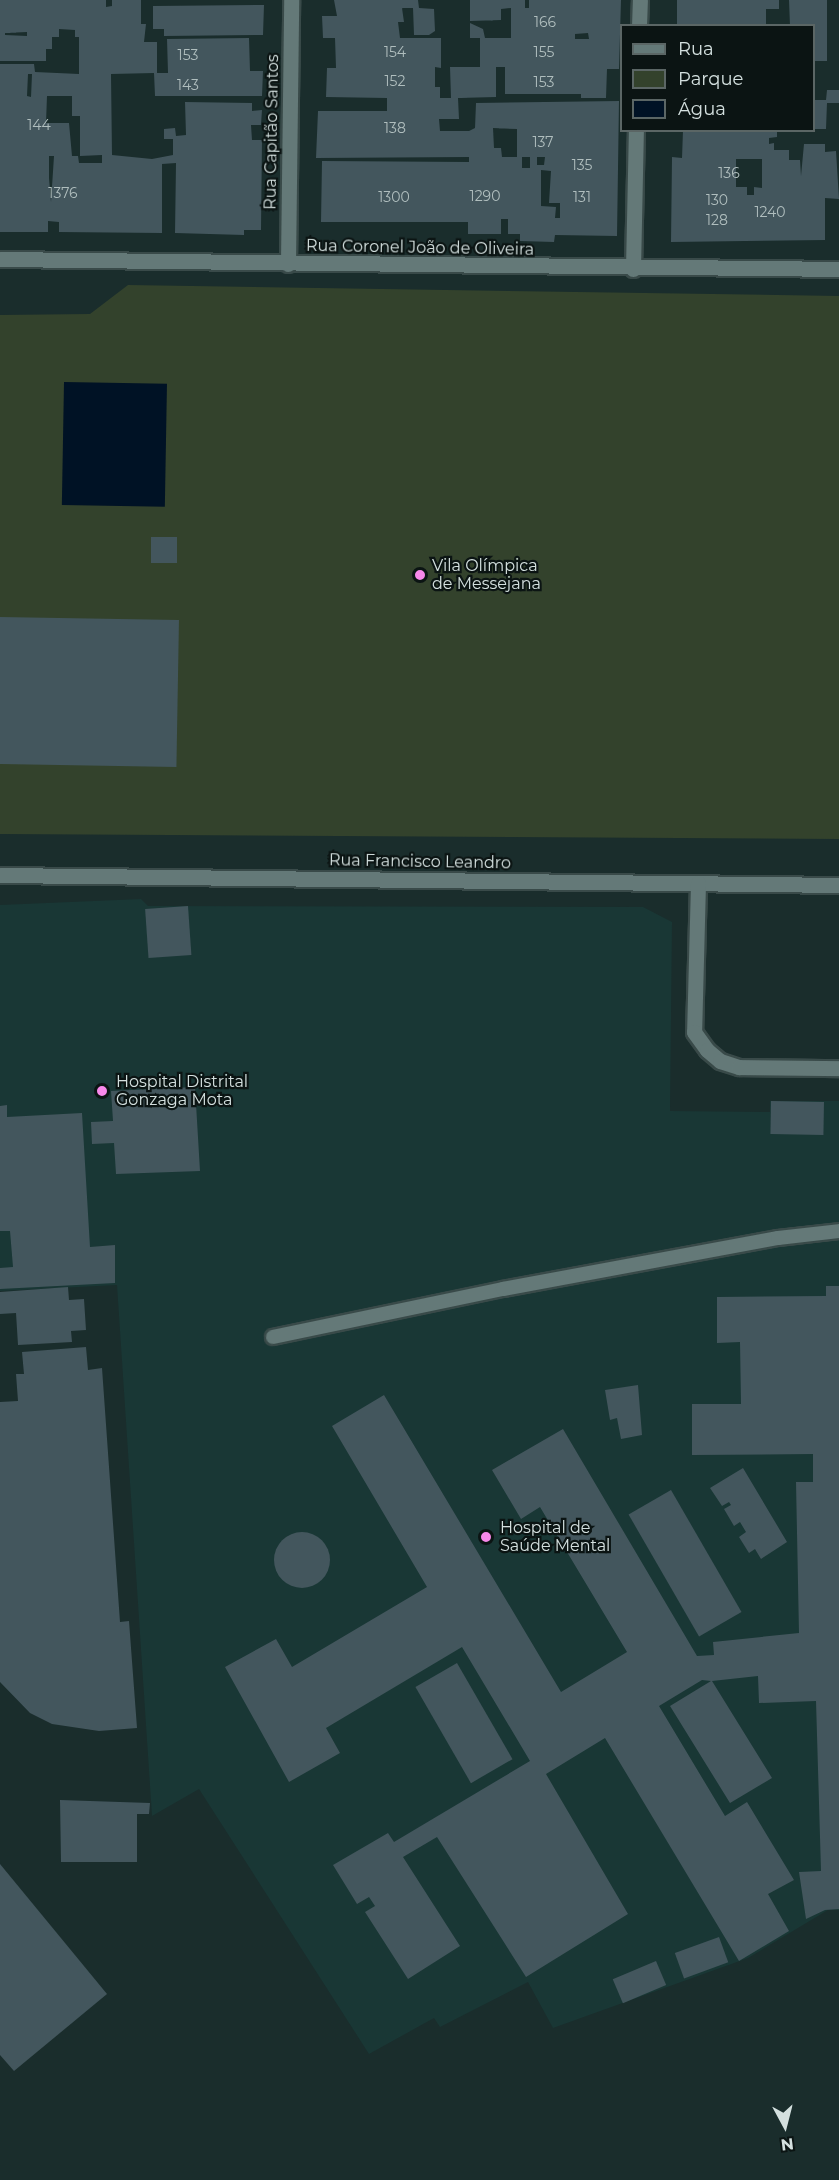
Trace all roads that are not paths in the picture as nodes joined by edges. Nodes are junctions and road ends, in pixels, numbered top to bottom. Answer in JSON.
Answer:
{"nodes":[{"id":1,"x":291,"y":0,"type":"edge"},
{"id":2,"x":640,"y":0,"type":"edge"},
{"id":3,"x":639,"y":24,"type":"edge"},
{"id":4,"x":636,"y":132,"type":"edge"},
{"id":5,"x":0,"y":260,"type":"edge"},
{"id":6,"x":288,"y":264,"type":"junction"},
{"id":7,"x":633,"y":269,"type":"junction"},
{"id":8,"x":839,"y":269,"type":"edge"},
{"id":9,"x":0,"y":875,"type":"edge"},
{"id":10,"x":698,"y":883,"type":"junction"},
{"id":11,"x":839,"y":885,"type":"edge"},
{"id":12,"x":839,"y":1068,"type":"edge"},
{"id":13,"x":839,"y":1231,"type":"edge"},
{"id":14,"x":273,"y":1337,"type":"dead end"}],
"edges":[{"from":1,"to":6,"type":"street","name":"Rua Capitão Santos"},
{"from":2,"to":3,"type":"street"},
{"from":4,"to":7,"type":"street"},
{"from":5,"to":6,"type":"street","name":"Rua Coronel João de Oliveira"},
{"from":6,"to":7,"type":"street","name":"Rua Coronel João de Oliveira"},
{"from":7,"to":8,"type":"street","name":"Rua Coronel João de Oliveira"},
{"from":9,"to":10,"type":"street","name":"Rua Francisco Leandro"},
{"from":10,"to":11,"type":"street","name":"Rua Francisco Leandro"},
{"from":10,"to":12,"type":"street"},
{"from":13,"to":14,"type":"lane"}]}
